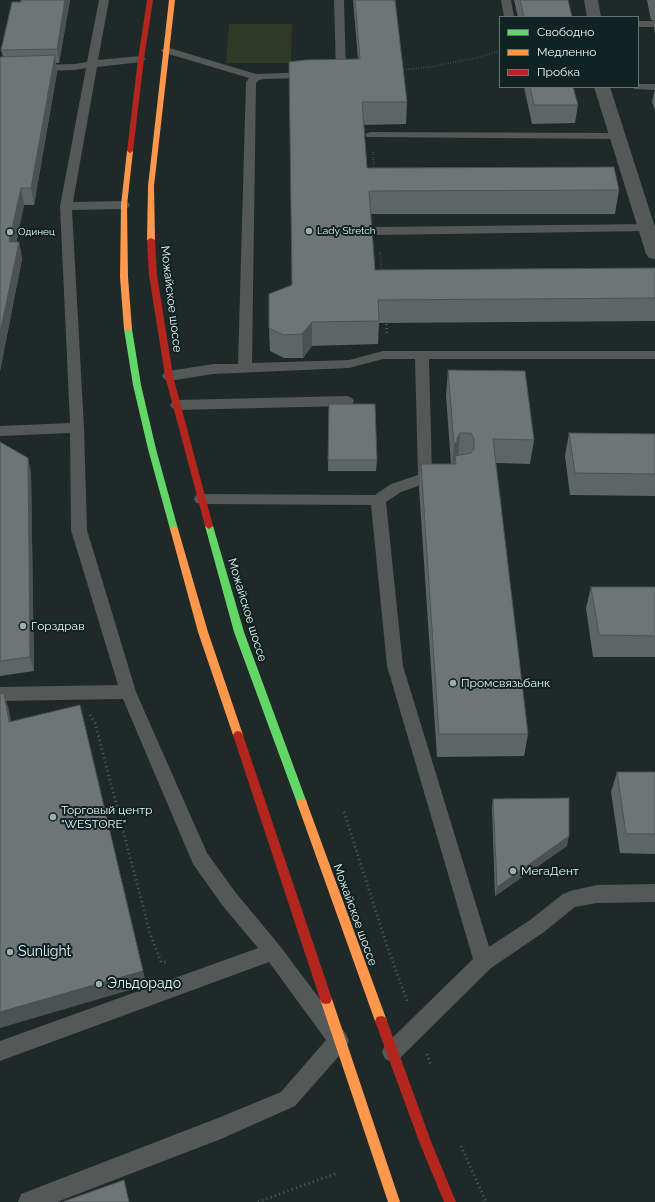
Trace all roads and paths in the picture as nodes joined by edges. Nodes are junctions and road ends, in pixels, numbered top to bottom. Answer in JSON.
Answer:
{"nodes":[{"id":1,"x":104,"y":0,"type":"edge"},
{"id":2,"x":150,"y":0,"type":"edge"},
{"id":3,"x":172,"y":0,"type":"edge"},
{"id":4,"x":338,"y":0,"type":"edge"},
{"id":5,"x":506,"y":0,"type":"edge"},
{"id":6,"x":592,"y":0,"type":"edge"},
{"id":7,"x":509,"y":16,"type":"edge"},
{"id":8,"x":594,"y":16,"type":"edge"},
{"id":9,"x":639,"y":24,"type":"edge"},
{"id":10,"x":655,"y":24,"type":"edge"},
{"id":11,"x":166,"y":50,"type":"junction"},
{"id":12,"x":499,"y":51,"type":"edge"},
{"id":13,"x":141,"y":59,"type":"junction"},
{"id":14,"x":94,"y":64,"type":"junction"},
{"id":15,"x":0,"y":68,"type":"edge"},
{"id":16,"x":398,"y":71,"type":"edge"},
{"id":17,"x":256,"y":77,"type":"junction"},
{"id":18,"x":639,"y":87,"type":"edge"},
{"id":19,"x":655,"y":87,"type":"edge"},
{"id":20,"x":602,"y":88,"type":"edge"},
{"id":21,"x":371,"y":136,"type":"dead end"},
{"id":22,"x":617,"y":136,"type":"junction"},
{"id":23,"x":124,"y":205,"type":"junction"},
{"id":24,"x":66,"y":206,"type":"junction"},
{"id":25,"x":646,"y":228,"type":"junction"},
{"id":26,"x":378,"y":231,"type":"dead end"},
{"id":27,"x":655,"y":254,"type":"edge"},
{"id":28,"x":422,"y":354,"type":"junction"},
{"id":29,"x":655,"y":355,"type":"edge"},
{"id":30,"x":245,"y":368,"type":"junction"},
{"id":31,"x":169,"y":376,"type":"junction"},
{"id":32,"x":347,"y":401,"type":"dead end"},
{"id":33,"x":177,"y":405,"type":"junction"},
{"id":34,"x":77,"y":428,"type":"junction"},
{"id":35,"x":0,"y":431,"type":"edge"},
{"id":36,"x":456,"y":474,"type":"edge"},
{"id":37,"x":425,"y":478,"type":"junction"},
{"id":38,"x":201,"y":499,"type":"junction"},
{"id":39,"x":378,"y":500,"type":"junction"},
{"id":40,"x":128,"y":692,"type":"junction"},
{"id":41,"x":75,"y":693,"type":"junction"},
{"id":42,"x":0,"y":694,"type":"edge"},
{"id":43,"x":655,"y":894,"type":"edge"},
{"id":44,"x":274,"y":952,"type":"junction"},
{"id":45,"x":161,"y":962,"type":"dead end"},
{"id":46,"x":484,"y":962,"type":"junction"},
{"id":47,"x":339,"y":1041,"type":"junction"},
{"id":48,"x":0,"y":1050,"type":"edge"},
{"id":49,"x":392,"y":1052,"type":"junction"},
{"id":50,"x":338,"y":1173,"type":"dead end"},
{"id":51,"x":28,"y":1202,"type":"edge"},
{"id":52,"x":258,"y":1202,"type":"edge"},
{"id":53,"x":394,"y":1202,"type":"edge"},
{"id":54,"x":450,"y":1202,"type":"edge"}],
"edges":[{"from":1,"to":14,"type":"lane"},
{"from":2,"to":13,"type":"main road"},
{"from":3,"to":11,"type":"main road","name":"Можайское шоссе"},
{"from":4,"to":17,"type":"lane"},
{"from":5,"to":7,"type":"lane"},
{"from":6,"to":8,"type":"street"},
{"from":9,"to":10,"type":"lane"},
{"from":11,"to":17,"type":"lane"},
{"from":11,"to":31,"type":"main road","name":"Можайское шоссе"},
{"from":12,"to":16,"type":"path"},
{"from":13,"to":14,"type":"lane"},
{"from":13,"to":23,"type":"main road"},
{"from":14,"to":15,"type":"lane"},
{"from":14,"to":24,"type":"lane"},
{"from":17,"to":30,"type":"lane"},
{"from":18,"to":19,"type":"lane"},
{"from":20,"to":22,"type":"street"},
{"from":21,"to":22,"type":"lane"},
{"from":22,"to":25,"type":"street"},
{"from":23,"to":24,"type":"lane"},
{"from":23,"to":47,"type":"main road"},
{"from":24,"to":34,"type":"lane"},
{"from":25,"to":26,"type":"lane"},
{"from":25,"to":27,"type":"street"},
{"from":28,"to":29,"type":"lane"},
{"from":28,"to":30,"type":"lane"},
{"from":28,"to":37,"type":"lane"},
{"from":30,"to":31,"type":"lane"},
{"from":31,"to":33,"type":"main road","name":"Можайское шоссе"},
{"from":32,"to":33,"type":"lane"},
{"from":33,"to":38,"type":"main road","name":"Можайское шоссе"},
{"from":34,"to":35,"type":"lane"},
{"from":34,"to":40,"type":"lane"},
{"from":36,"to":37,"type":"lane"},
{"from":37,"to":39,"type":"lane"},
{"from":38,"to":39,"type":"lane"},
{"from":38,"to":49,"type":"main road","name":"Можайское шоссе"},
{"from":39,"to":46,"type":"lane"},
{"from":40,"to":41,"type":"lane"},
{"from":40,"to":44,"type":"lane"},
{"from":41,"to":42,"type":"lane"},
{"from":41,"to":45,"type":"path"},
{"from":43,"to":46,"type":"lane"},
{"from":44,"to":47,"type":"lane"},
{"from":44,"to":48,"type":"lane"},
{"from":46,"to":49,"type":"lane"},
{"from":47,"to":51,"type":"lane"},
{"from":47,"to":53,"type":"main road"},
{"from":49,"to":54,"type":"main road","name":"Можайское шоссе"},
{"from":50,"to":52,"type":"path"}]}
